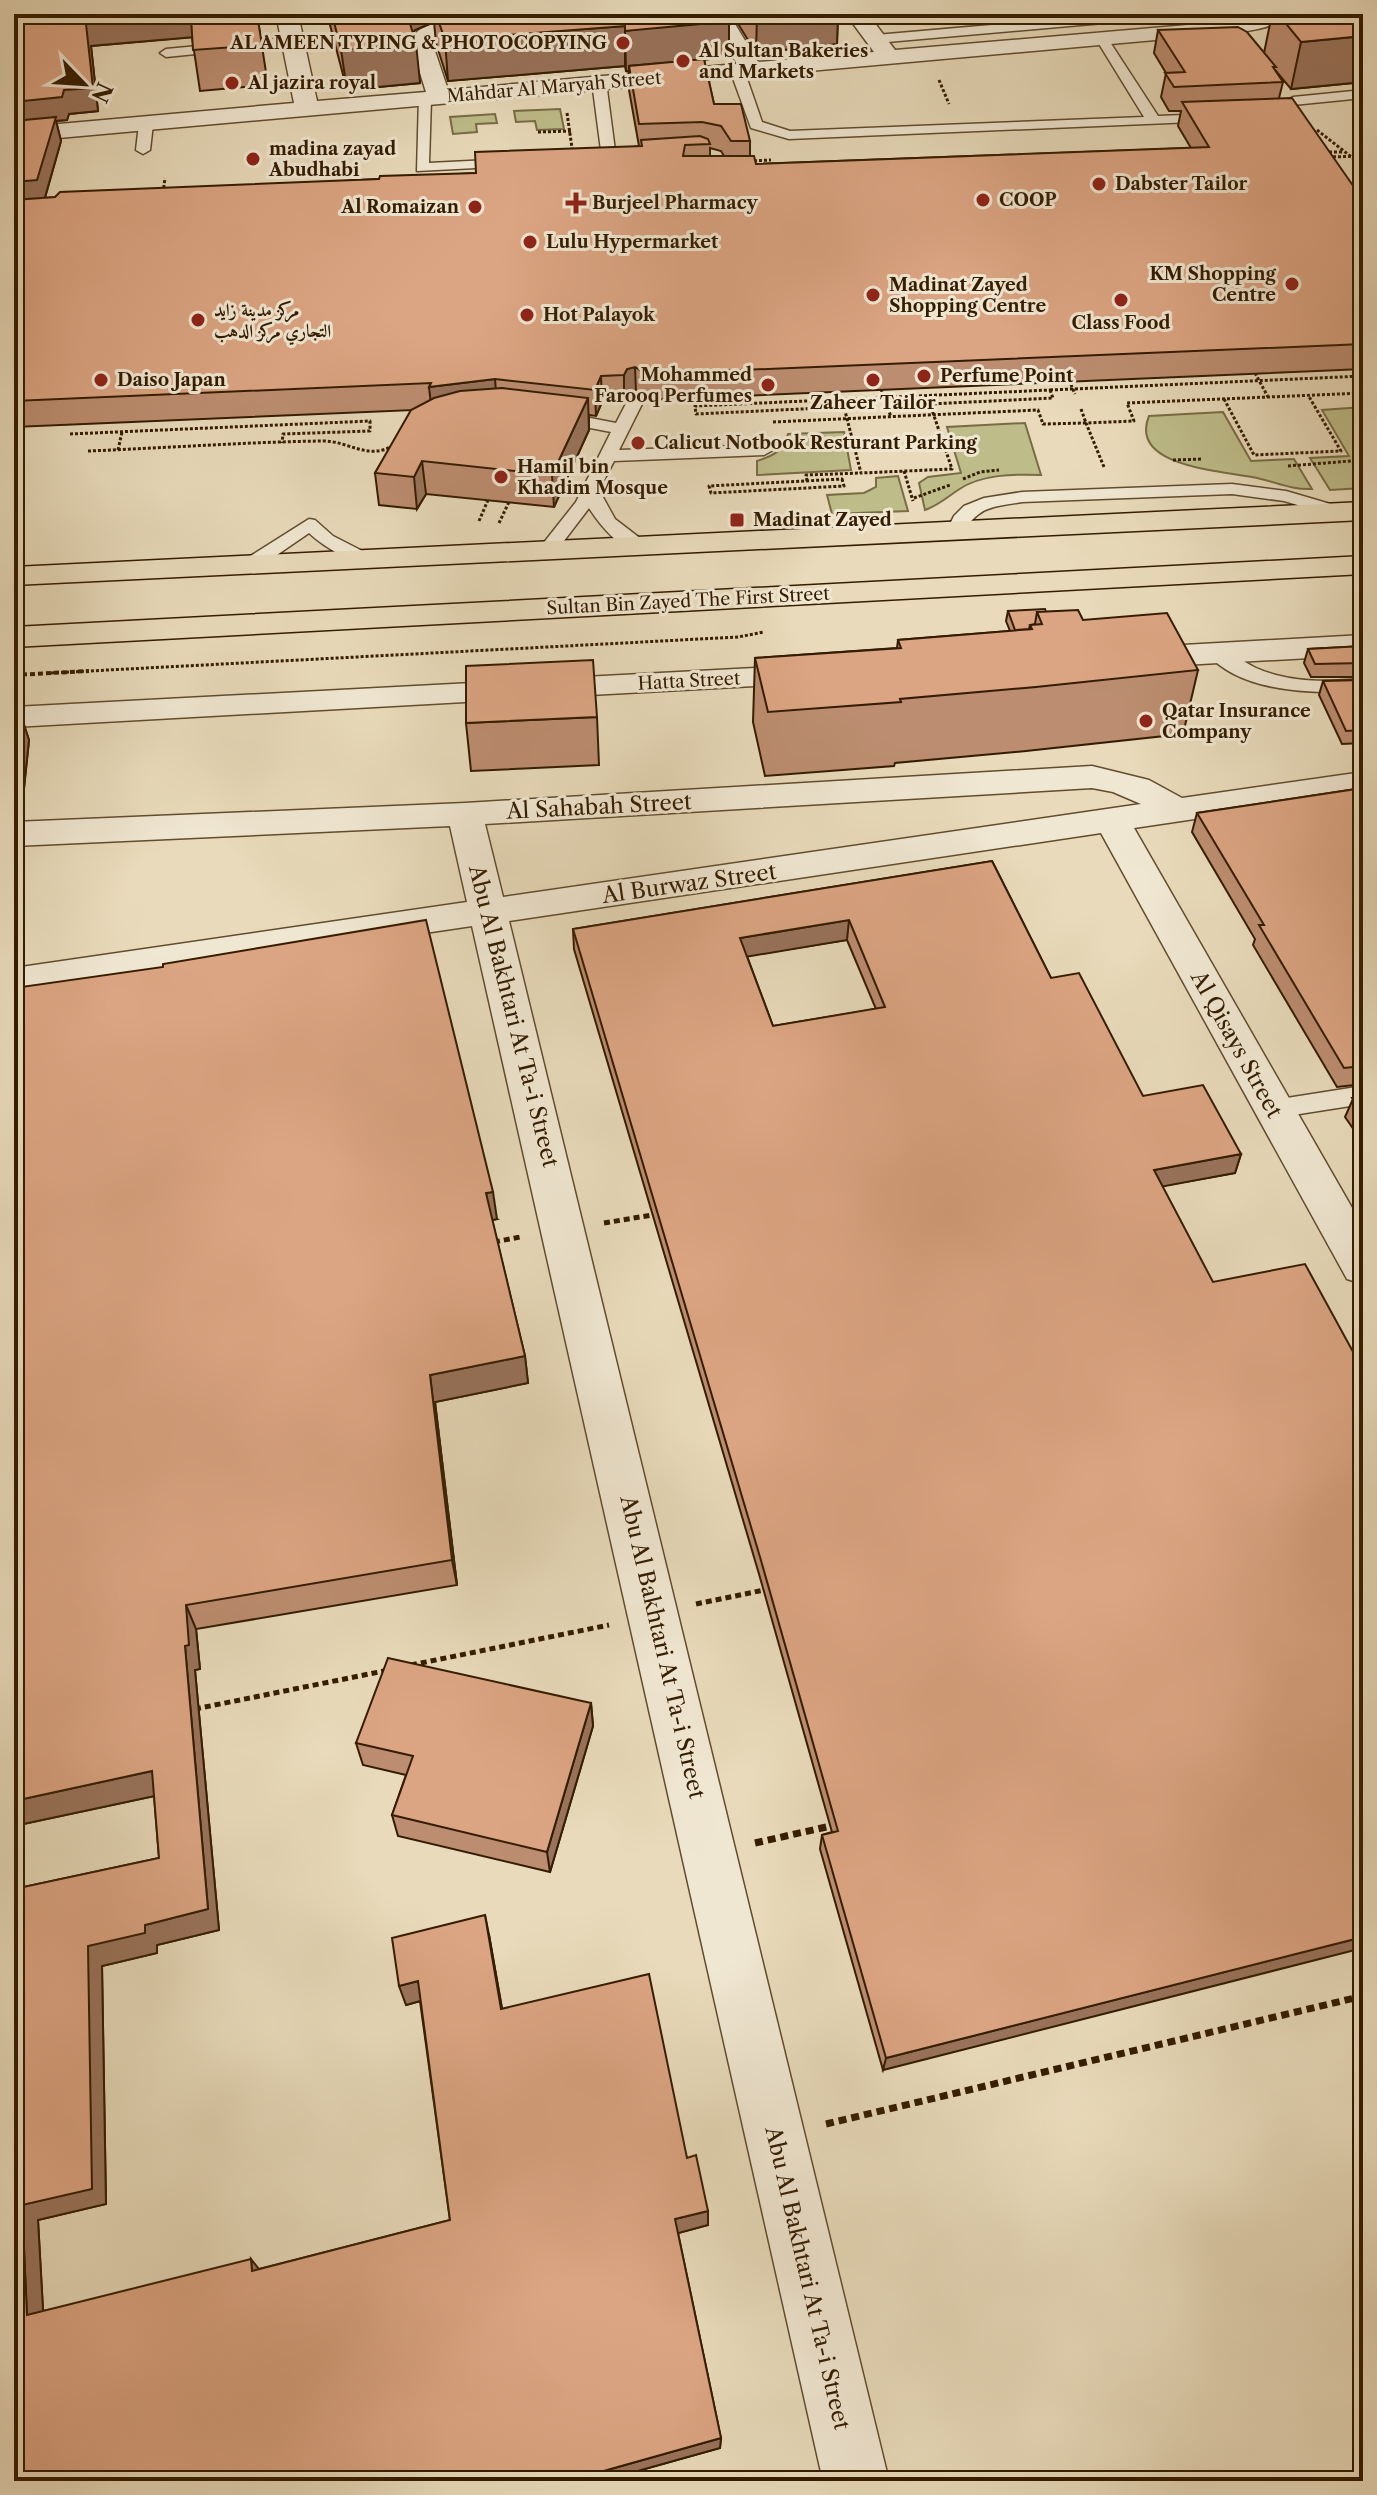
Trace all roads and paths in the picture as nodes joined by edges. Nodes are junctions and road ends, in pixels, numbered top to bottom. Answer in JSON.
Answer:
{"nodes":[{"id":1,"x":287,"y":14,"type":"edge"},
{"id":2,"x":602,"y":14,"type":"edge"},
{"id":3,"x":718,"y":14,"type":"edge"},
{"id":4,"x":857,"y":14,"type":"edge"},
{"id":5,"x":1160,"y":14,"type":"edge"},
{"id":6,"x":1171,"y":14,"type":"edge"},
{"id":7,"x":1278,"y":14,"type":"edge"},
{"id":8,"x":1293,"y":14,"type":"edge"},
{"id":9,"x":1217,"y":31,"type":"junction"},
{"id":10,"x":1102,"y":39,"type":"junction"},
{"id":11,"x":292,"y":41,"type":"junction"},
{"id":12,"x":882,"y":48,"type":"junction"},
{"id":13,"x":166,"y":53,"type":"dead end"},
{"id":14,"x":744,"y":69,"type":"junction"},
{"id":15,"x":599,"y":82,"type":"junction"},
{"id":16,"x":563,"y":85,"type":"junction"},
{"id":17,"x":1363,"y":94,"type":"edge"},
{"id":18,"x":432,"y":98,"type":"junction"},
{"id":19,"x":1288,"y":103,"type":"edge"},
{"id":20,"x":307,"y":110,"type":"junction"},
{"id":21,"x":1220,"y":118,"type":"edge"},
{"id":22,"x":1154,"y":121,"type":"junction"},
{"id":23,"x":146,"y":124,"type":"junction"},
{"id":24,"x":605,"y":130,"type":"junction"},
{"id":25,"x":1317,"y":130,"type":"edge"},
{"id":26,"x":570,"y":131,"type":"junction"},
{"id":27,"x":538,"y":132,"type":"dead end"},
{"id":28,"x":14,"y":135,"type":"edge"},
{"id":29,"x":143,"y":150,"type":"dead end"},
{"id":30,"x":1342,"y":152,"type":"junction"},
{"id":31,"x":1349,"y":156,"type":"junction"},
{"id":32,"x":1363,"y":156,"type":"edge"},
{"id":33,"x":1322,"y":157,"type":"junction"},
{"id":34,"x":574,"y":160,"type":"joint"},
{"id":35,"x":522,"y":163,"type":"edge"},
{"id":36,"x":1326,"y":163,"type":"edge"},
{"id":37,"x":1363,"y":166,"type":"edge"},
{"id":38,"x":165,"y":178,"type":"dead end"},
{"id":39,"x":161,"y":201,"type":"edge"},
{"id":40,"x":1064,"y":369,"type":"edge"},
{"id":41,"x":1255,"y":373,"type":"edge"},
{"id":42,"x":1363,"y":376,"type":"edge"},
{"id":43,"x":1259,"y":381,"type":"junction"},
{"id":44,"x":881,"y":389,"type":"edge"},
{"id":45,"x":1050,"y":390,"type":"junction"},
{"id":46,"x":1074,"y":391,"type":"junction"},
{"id":47,"x":1363,"y":393,"type":"edge"},
{"id":48,"x":1308,"y":395,"type":"junction"},
{"id":49,"x":884,"y":397,"type":"junction"},
{"id":50,"x":1268,"y":397,"type":"junction"},
{"id":51,"x":1224,"y":399,"type":"junction"},
{"id":52,"x":636,"y":400,"type":"edge"},
{"id":53,"x":1081,"y":409,"type":"dead end"},
{"id":54,"x":537,"y":415,"type":"edge"},
{"id":55,"x":935,"y":415,"type":"junction"},
{"id":56,"x":891,"y":417,"type":"junction"},
{"id":57,"x":847,"y":419,"type":"junction"},
{"id":58,"x":1086,"y":423,"type":"junction"},
{"id":59,"x":621,"y":429,"type":"junction"},
{"id":60,"x":122,"y":432,"type":"junction"},
{"id":61,"x":70,"y":434,"type":"dead end"},
{"id":62,"x":397,"y":442,"type":"edge"},
{"id":63,"x":282,"y":443,"type":"junction"},
{"id":64,"x":118,"y":450,"type":"junction"},
{"id":65,"x":764,"y":450,"type":"dead end"},
{"id":66,"x":88,"y":451,"type":"dead end"},
{"id":67,"x":726,"y":452,"type":"junction"},
{"id":68,"x":608,"y":456,"type":"junction"},
{"id":69,"x":1004,"y":469,"type":"dead end"},
{"id":70,"x":904,"y":471,"type":"junction"},
{"id":71,"x":861,"y":473,"type":"junction"},
{"id":72,"x":807,"y":481,"type":"junction"},
{"id":73,"x":1109,"y":481,"type":"junction"},
{"id":74,"x":591,"y":491,"type":"junction"},
{"id":75,"x":1259,"y":492,"type":"junction"},
{"id":76,"x":912,"y":498,"type":"junction"},
{"id":77,"x":488,"y":500,"type":"edge"},
{"id":78,"x":995,"y":500,"type":"junction"},
{"id":79,"x":898,"y":501,"type":"dead end"},
{"id":80,"x":509,"y":502,"type":"edge"},
{"id":81,"x":914,"y":506,"type":"dead end"},
{"id":82,"x":484,"y":511,"type":"dead end"},
{"id":83,"x":1350,"y":511,"type":"edge"},
{"id":84,"x":498,"y":525,"type":"dead end"},
{"id":85,"x":956,"y":530,"type":"junction"},
{"id":86,"x":639,"y":546,"type":"junction"},
{"id":87,"x":547,"y":550,"type":"junction"},
{"id":88,"x":1363,"y":565,"type":"edge"},
{"id":89,"x":14,"y":576,"type":"edge"},
{"id":90,"x":14,"y":637,"type":"edge"},
{"id":91,"x":1363,"y":645,"type":"edge"},
{"id":92,"x":1217,"y":653,"type":"junction"},
{"id":93,"x":1107,"y":659,"type":"edge"},
{"id":94,"x":840,"y":673,"type":"edge"},
{"id":95,"x":1363,"y":685,"type":"edge"},
{"id":96,"x":14,"y":717,"type":"edge"},
{"id":97,"x":1363,"y":783,"type":"edge"},
{"id":98,"x":1176,"y":811,"type":"junction"},
{"id":99,"x":465,"y":814,"type":"junction"},
{"id":100,"x":1112,"y":821,"type":"junction"},
{"id":101,"x":14,"y":834,"type":"edge"},
{"id":102,"x":490,"y":912,"type":"junction"},
{"id":103,"x":14,"y":981,"type":"edge"},
{"id":104,"x":1363,"y":1095,"type":"edge"},
{"id":105,"x":1274,"y":1109,"type":"junction"},
{"id":106,"x":659,"y":1213,"type":"edge"},
{"id":107,"x":565,"y":1229,"type":"junction"},
{"id":108,"x":486,"y":1243,"type":"edge"},
{"id":109,"x":1363,"y":1267,"type":"edge"},
{"id":110,"x":851,"y":1822,"type":"edge"},
{"id":111,"x":711,"y":1853,"type":"junction"},
{"id":112,"x":1363,"y":1996,"type":"edge"},
{"id":113,"x":774,"y":2136,"type":"junction"},
{"id":114,"x":856,"y":2481,"type":"edge"}],
"edges":[{"from":1,"to":11,"type":"street"},
{"from":2,"to":18,"type":"street"},
{"from":3,"to":14,"type":"street"},
{"from":4,"to":12,"type":"street"},
{"from":5,"to":12,"type":"lane"},
{"from":6,"to":9,"type":"lane"},
{"from":7,"to":9,"type":"street","name":"Mahdar Al Maryah Street"},
{"from":8,"to":9,"type":"street","name":"Mahdar Al Maryah Street"},
{"from":9,"to":10,"type":"street","name":"Mahdar Al Maryah Street"},
{"from":10,"to":12,"type":"street","name":"Mahdar Al Maryah Street"},
{"from":10,"to":22,"type":"lane"},
{"from":11,"to":13,"type":"lane"},
{"from":11,"to":20,"type":"street"},
{"from":12,"to":14,"type":"street","name":"Mahdar Al Maryah Street"},
{"from":14,"to":15,"type":"street","name":"Mahdar Al Maryah Street"},
{"from":14,"to":22,"type":"lane"},
{"from":15,"to":16,"type":"street","name":"Mahdar Al Maryah Street"},
{"from":15,"to":24,"type":"lane"},
{"from":16,"to":18,"type":"street","name":"Mahdar Al Maryah Street"},
{"from":16,"to":26,"type":"path"},
{"from":17,"to":19,"type":"lane"},
{"from":18,"to":20,"type":"street","name":"Mahdar Al Maryah Street"},
{"from":18,"to":35,"type":"lane"},
{"from":20,"to":23,"type":"street","name":"Mahdar Al Maryah Street"},
{"from":21,"to":22,"type":"lane"},
{"from":23,"to":28,"type":"street","name":"Mahdar Al Maryah Street"},
{"from":23,"to":29,"type":"lane"},
{"from":24,"to":26,"type":"path"},
{"from":24,"to":34,"type":"lane"},
{"from":25,"to":30,"type":"path"},
{"from":26,"to":27,"type":"path"},
{"from":26,"to":34,"type":"path"},
{"from":30,"to":31,"type":"path"},
{"from":30,"to":33,"type":"path"},
{"from":31,"to":32,"type":"path"},
{"from":31,"to":33,"type":"path"},
{"from":31,"to":37,"type":"path"},
{"from":33,"to":36,"type":"path"},
{"from":38,"to":39,"type":"path"},
{"from":40,"to":46,"type":"path"},
{"from":41,"to":43,"type":"path"},
{"from":42,"to":43,"type":"path"},
{"from":43,"to":46,"type":"path"},
{"from":43,"to":50,"type":"path"},
{"from":44,"to":49,"type":"path"},
{"from":45,"to":46,"type":"path"},
{"from":45,"to":49,"type":"path"},
{"from":45,"to":55,"type":"path"},
{"from":47,"to":48,"type":"path"},
{"from":48,"to":50,"type":"path"},
{"from":48,"to":51,"type":"path"},
{"from":49,"to":56,"type":"path"},
{"from":49,"to":57,"type":"path"},
{"from":50,"to":51,"type":"path"},
{"from":51,"to":58,"type":"path"},
{"from":52,"to":59,"type":"lane"},
{"from":53,"to":58,"type":"path"},
{"from":54,"to":59,"type":"lane"},
{"from":55,"to":56,"type":"path"},
{"from":55,"to":58,"type":"path"},
{"from":55,"to":70,"type":"path"},
{"from":56,"to":57,"type":"path"},
{"from":57,"to":67,"type":"path"},
{"from":57,"to":71,"type":"path"},
{"from":58,"to":73,"type":"path"},
{"from":59,"to":68,"type":"lane"},
{"from":60,"to":61,"type":"path"},
{"from":60,"to":63,"type":"path"},
{"from":60,"to":64,"type":"path"},
{"from":62,"to":63,"type":"path"},
{"from":63,"to":64,"type":"path"},
{"from":64,"to":66,"type":"path"},
{"from":65,"to":67,"type":"lane"},
{"from":67,"to":68,"type":"lane"},
{"from":68,"to":74,"type":"lane"},
{"from":69,"to":76,"type":"path"},
{"from":70,"to":71,"type":"path"},
{"from":70,"to":76,"type":"path"},
{"from":71,"to":72,"type":"path"},
{"from":72,"to":72,"type":"path"},
{"from":73,"to":75,"type":"lane"},
{"from":73,"to":78,"type":"lane"},
{"from":74,"to":86,"type":"lane"},
{"from":74,"to":87,"type":"lane"},
{"from":75,"to":78,"type":"lane"},
{"from":75,"to":83,"type":"lane"},
{"from":76,"to":79,"type":"path"},
{"from":76,"to":81,"type":"path"},
{"from":77,"to":82,"type":"path"},
{"from":78,"to":85,"type":"lane"},
{"from":80,"to":84,"type":"path"},
{"from":83,"to":85,"type":"main road"},
{"from":85,"to":86,"type":"main road"},
{"from":86,"to":87,"type":"main road"},
{"from":87,"to":89,"type":"main road"},
{"from":88,"to":90,"type":"main road","name":"Sultan Bin Zayed The First Street"},
{"from":91,"to":92,"type":"street"},
{"from":92,"to":93,"type":"street"},
{"from":92,"to":95,"type":"lane"},
{"from":94,"to":96,"type":"street","name":"Hatta Street"},
{"from":97,"to":98,"type":"street","name":"Al Burwaz Street"},
{"from":98,"to":99,"type":"street","name":"Al Sahabah Street"},
{"from":98,"to":100,"type":"street","name":"Al Burwaz Street"},
{"from":99,"to":101,"type":"street","name":"Al Sahabah Street"},
{"from":99,"to":102,"type":"street","name":"Abu Al Bakhtari At Ta-i Street"},
{"from":100,"to":102,"type":"street","name":"Al Burwaz Street"},
{"from":100,"to":105,"type":"street","name":"Al Qisays Street"},
{"from":102,"to":103,"type":"street","name":"Al Burwaz Street"},
{"from":102,"to":107,"type":"street","name":"Abu Al Bakhtari At Ta-i Street"},
{"from":104,"to":105,"type":"lane"},
{"from":105,"to":109,"type":"street","name":"Al Qisays Street"},
{"from":106,"to":107,"type":"path"},
{"from":107,"to":108,"type":"path"},
{"from":107,"to":111,"type":"street","name":"Abu Al Bakhtari At Ta-i Street"},
{"from":110,"to":111,"type":"path"},
{"from":111,"to":113,"type":"street","name":"Abu Al Bakhtari At Ta-i Street"},
{"from":112,"to":113,"type":"path"},
{"from":113,"to":114,"type":"street","name":"Abu Al Bakhtari At Ta-i Street"}]}
